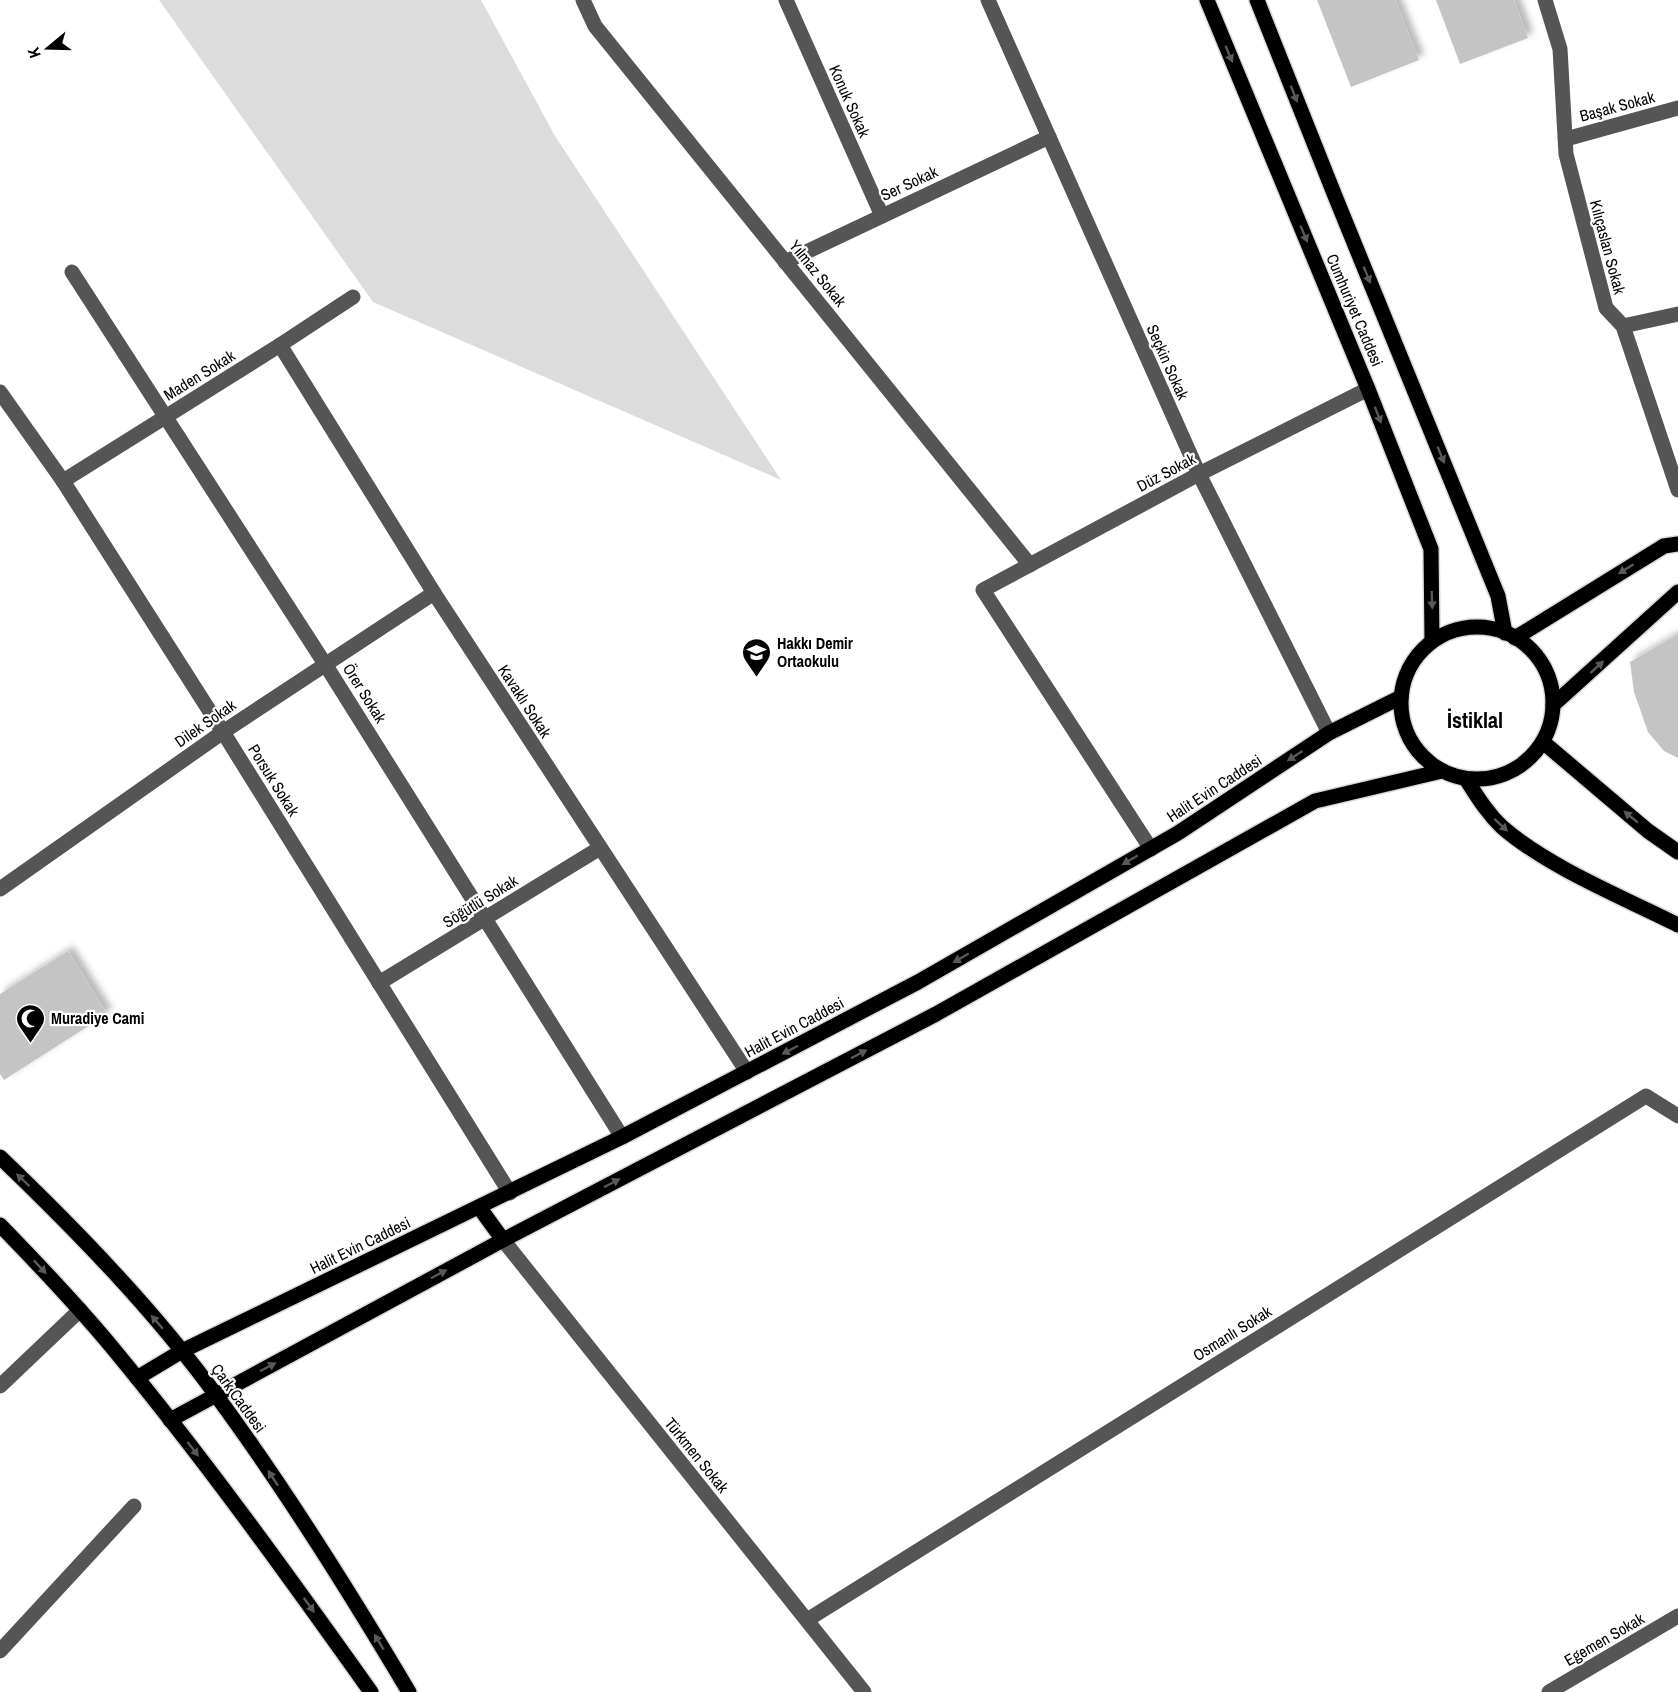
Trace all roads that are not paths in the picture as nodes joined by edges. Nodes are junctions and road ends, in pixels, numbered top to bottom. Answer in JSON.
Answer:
{"nodes":[{"id":1,"x":583,"y":0,"type":"edge"},
{"id":2,"x":786,"y":0,"type":"edge"},
{"id":3,"x":988,"y":0,"type":"edge"},
{"id":4,"x":1207,"y":0,"type":"edge"},
{"id":5,"x":1257,"y":0,"type":"edge"},
{"id":6,"x":1545,"y":0,"type":"edge"},
{"id":7,"x":1678,"y":108,"type":"edge"},
{"id":8,"x":1048,"y":137,"type":"junction"},
{"id":9,"x":1566,"y":139,"type":"junction"},
{"id":10,"x":882,"y":216,"type":"junction"},
{"id":11,"x":785,"y":262,"type":"junction"},
{"id":12,"x":72,"y":272,"type":"dead end"},
{"id":13,"x":353,"y":297,"type":"dead end"},
{"id":14,"x":1678,"y":314,"type":"edge"},
{"id":15,"x":1623,"y":326,"type":"junction"},
{"id":16,"x":280,"y":345,"type":"junction"},
{"id":17,"x":1368,"y":389,"type":"junction"},
{"id":18,"x":0,"y":392,"type":"edge"},
{"id":19,"x":166,"y":418,"type":"junction"},
{"id":20,"x":1199,"y":474,"type":"junction"},
{"id":21,"x":63,"y":481,"type":"junction"},
{"id":22,"x":1678,"y":490,"type":"edge"},
{"id":23,"x":1678,"y":544,"type":"edge"},
{"id":24,"x":1030,"y":565,"type":"junction"},
{"id":25,"x":1678,"y":592,"type":"edge"},
{"id":26,"x":434,"y":593,"type":"junction"},
{"id":27,"x":1510,"y":635,"type":"junction"},
{"id":28,"x":1432,"y":641,"type":"junction"},
{"id":29,"x":325,"y":664,"type":"junction"},
{"id":30,"x":1401,"y":698,"type":"junction"},
{"id":31,"x":1553,"y":705,"type":"junction"},
{"id":32,"x":222,"y":732,"type":"junction"},
{"id":33,"x":1329,"y":733,"type":"junction"},
{"id":34,"x":1543,"y":742,"type":"junction"},
{"id":35,"x":1442,"y":771,"type":"junction"},
{"id":36,"x":1466,"y":779,"type":"junction"},
{"id":37,"x":600,"y":848,"type":"junction"},
{"id":38,"x":1151,"y":849,"type":"junction"},
{"id":39,"x":1678,"y":852,"type":"edge"},
{"id":40,"x":3,"y":882,"type":"edge"},
{"id":41,"x":485,"y":920,"type":"junction"},
{"id":42,"x":1678,"y":925,"type":"edge"},
{"id":43,"x":379,"y":983,"type":"junction"},
{"id":44,"x":747,"y":1072,"type":"junction"},
{"id":45,"x":1678,"y":1114,"type":"edge"},
{"id":46,"x":622,"y":1137,"type":"junction"},
{"id":47,"x":0,"y":1157,"type":"edge"},
{"id":48,"x":510,"y":1193,"type":"junction"},
{"id":49,"x":479,"y":1207,"type":"junction"},
{"id":50,"x":0,"y":1225,"type":"edge"},
{"id":51,"x":503,"y":1240,"type":"junction"},
{"id":52,"x":80,"y":1310,"type":"junction"},
{"id":53,"x":182,"y":1351,"type":"junction"},
{"id":54,"x":137,"y":1378,"type":"junction"},
{"id":55,"x":0,"y":1386,"type":"edge"},
{"id":56,"x":216,"y":1394,"type":"junction"},
{"id":57,"x":170,"y":1420,"type":"junction"},
{"id":58,"x":134,"y":1506,"type":"dead end"},
{"id":59,"x":1678,"y":1616,"type":"edge"},
{"id":60,"x":807,"y":1620,"type":"junction"},
{"id":61,"x":0,"y":1651,"type":"edge"},
{"id":62,"x":371,"y":1692,"type":"edge"},
{"id":63,"x":409,"y":1692,"type":"edge"},
{"id":64,"x":864,"y":1692,"type":"edge"},
{"id":65,"x":1549,"y":1692,"type":"edge"}],
"edges":[{"from":1,"to":11,"type":"street","name":"Yılmaz Sokak"},
{"from":2,"to":10,"type":"street","name":"Konuk Sokak"},
{"from":3,"to":8,"type":"street","name":"Seçkin Sokak"},
{"from":4,"to":17,"type":"main road","name":"Cumhuriyet Caddesi","one_way":true},
{"from":5,"to":27,"type":"main road","name":"Cumhuriyet Caddesi","one_way":true},
{"from":6,"to":9,"type":"street","name":"Kılıçaslan Sokak"},
{"from":7,"to":9,"type":"street","name":"Başak Sokak"},
{"from":8,"to":10,"type":"street","name":"Ser Sokak"},
{"from":8,"to":20,"type":"street","name":"Seçkin Sokak"},
{"from":9,"to":15,"type":"street","name":"Kılıçaslan Sokak"},
{"from":10,"to":11,"type":"street","name":"Ser Sokak"},
{"from":11,"to":24,"type":"street","name":"Yılmaz Sokak"},
{"from":12,"to":19,"type":"street","name":"Örer Sokak"},
{"from":13,"to":16,"type":"street","name":"Maden Sokak"},
{"from":14,"to":15,"type":"street"},
{"from":15,"to":22,"type":"street","name":"Kılıçaslan Sokak"},
{"from":16,"to":19,"type":"street","name":"Maden Sokak"},
{"from":16,"to":26,"type":"street","name":"Kavaklı Sokak"},
{"from":17,"to":20,"type":"street","name":"Düz Sokak"},
{"from":17,"to":28,"type":"main road","name":"Cumhuriyet Caddesi","one_way":true},
{"from":18,"to":21,"type":"street","name":"Porsuk Sokak"},
{"from":19,"to":21,"type":"street","name":"Maden Sokak"},
{"from":19,"to":29,"type":"street","name":"Örer Sokak"},
{"from":20,"to":24,"type":"street","name":"Düz Sokak"},
{"from":20,"to":33,"type":"street","name":"Seçkin Sokak"},
{"from":21,"to":32,"type":"street","name":"Porsuk Sokak"},
{"from":23,"to":27,"type":"main road","one_way":true},
{"from":24,"to":38,"type":"street","name":"Düz Sokak"},
{"from":31,"to":25,"type":"main road","one_way":true},
{"from":26,"to":29,"type":"street","name":"Dilek Sokak"},
{"from":26,"to":37,"type":"street","name":"Kavaklı Sokak"},
{"from":27,"to":28,"type":"main road"},
{"from":27,"to":31,"type":"main road"},
{"from":28,"to":30,"type":"main road"},
{"from":29,"to":32,"type":"street","name":"Dilek Sokak"},
{"from":29,"to":41,"type":"street","name":"Örer Sokak"},
{"from":30,"to":33,"type":"main road","name":"Halit Evin Caddesi"},
{"from":30,"to":35,"type":"main road"},
{"from":31,"to":34,"type":"main road"},
{"from":32,"to":40,"type":"street","name":"Dilek Sokak"},
{"from":32,"to":43,"type":"street","name":"Porsuk Sokak"},
{"from":33,"to":38,"type":"main road","name":"Halit Evin Caddesi","one_way":true},
{"from":34,"to":36,"type":"main road"},
{"from":39,"to":34,"type":"main road","one_way":true},
{"from":35,"to":36,"type":"main road"},
{"from":51,"to":35,"type":"main road","one_way":true},
{"from":36,"to":42,"type":"main road","one_way":true},
{"from":37,"to":41,"type":"street","name":"Söğütlü Sokak"},
{"from":37,"to":44,"type":"street","name":"Kavaklı Sokak"},
{"from":38,"to":44,"type":"main road","name":"Halit Evin Caddesi","one_way":true},
{"from":41,"to":43,"type":"street","name":"Söğütlü Sokak"},
{"from":41,"to":46,"type":"street","name":"Örer Sokak"},
{"from":43,"to":48,"type":"street","name":"Porsuk Sokak"},
{"from":44,"to":46,"type":"main road","name":"Halit Evin Caddesi"},
{"from":45,"to":60,"type":"street","name":"Osmanlı Sokak"},
{"from":46,"to":48,"type":"main road","name":"Halit Evin Caddesi"},
{"from":53,"to":47,"type":"main road","name":"Çark Caddesi","one_way":true},
{"from":48,"to":49,"type":"main road","name":"Halit Evin Caddesi"},
{"from":49,"to":51,"type":"main road"},
{"from":49,"to":53,"type":"main road","name":"Halit Evin Caddesi"},
{"from":50,"to":52,"type":"main road","one_way":true},
{"from":56,"to":51,"type":"main road","one_way":true},
{"from":51,"to":60,"type":"street","name":"Türkmen Sokak"},
{"from":52,"to":54,"type":"main road"},
{"from":52,"to":55,"type":"street"},
{"from":53,"to":54,"type":"main road","name":"Halit Evin Caddesi"},
{"from":53,"to":56,"type":"main road","name":"Çark Caddesi"},
{"from":54,"to":57,"type":"main road"},
{"from":56,"to":57,"type":"main road"},
{"from":63,"to":56,"type":"main road","name":"Çark Caddesi","one_way":true},
{"from":57,"to":62,"type":"main road","one_way":true},
{"from":58,"to":61,"type":"street"},
{"from":59,"to":65,"type":"street","name":"Egemen Sokak"},
{"from":60,"to":64,"type":"street","name":"Türkmen Sokak"}]}
